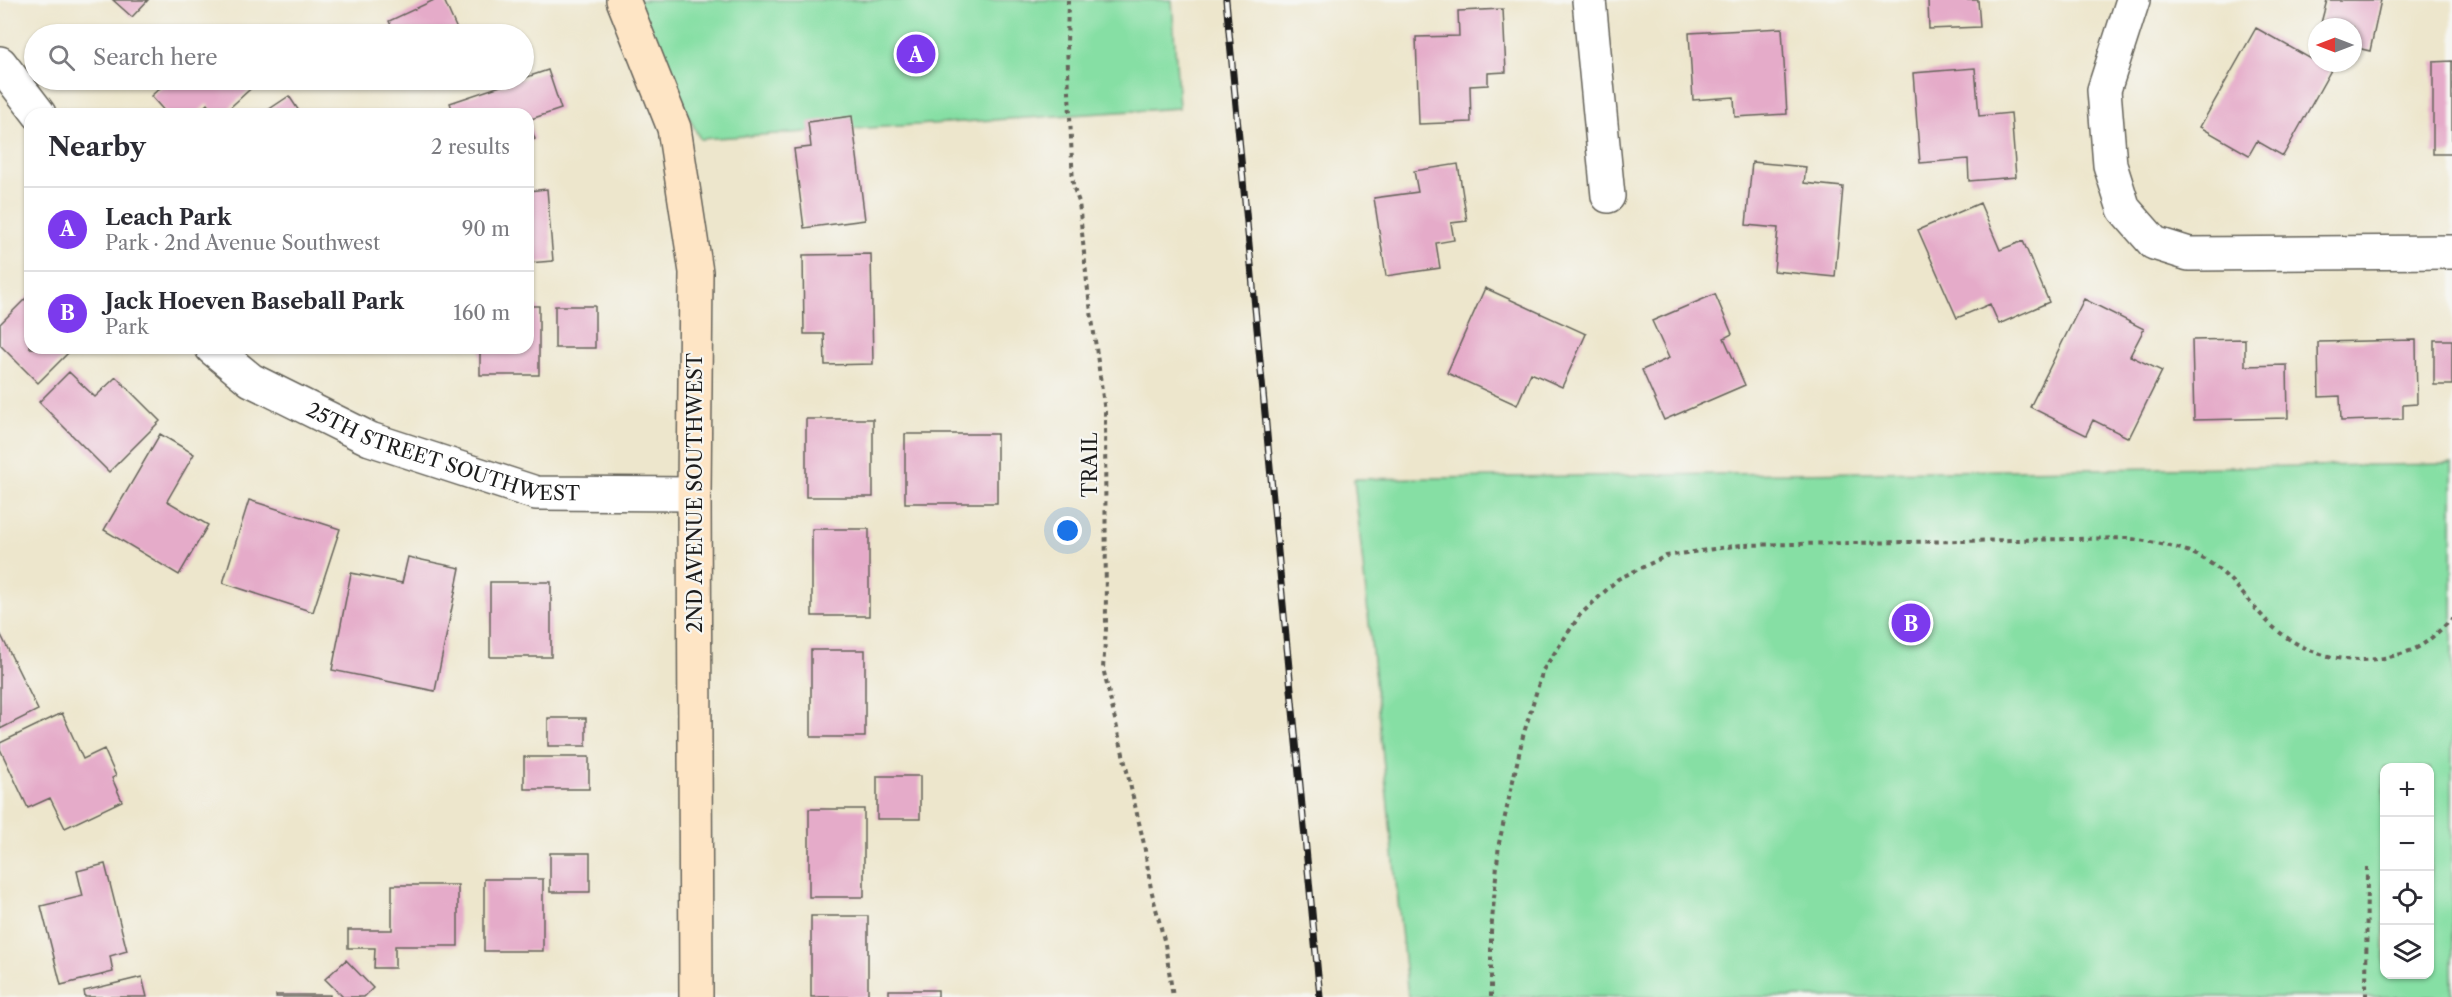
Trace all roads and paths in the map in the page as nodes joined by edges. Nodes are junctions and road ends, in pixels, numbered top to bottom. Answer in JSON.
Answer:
{"nodes":[{"id":1,"x":623,"y":0,"type":"edge"},
{"id":2,"x":1068,"y":0,"type":"edge"},
{"id":3,"x":1589,"y":0,"type":"edge"},
{"id":4,"x":2133,"y":0,"type":"edge"},
{"id":5,"x":0,"y":63,"type":"edge"},
{"id":6,"x":34,"y":108,"type":"edge"},
{"id":7,"x":1608,"y":196,"type":"dead end"},
{"id":8,"x":2452,"y":252,"type":"edge"},
{"id":9,"x":219,"y":354,"type":"edge"},
{"id":10,"x":694,"y":494,"type":"junction"},
{"id":11,"x":2452,"y":619,"type":"edge"},
{"id":12,"x":2367,"y":867,"type":"dead end"},
{"id":13,"x":696,"y":997,"type":"edge"},
{"id":14,"x":1173,"y":997,"type":"edge"},
{"id":15,"x":1491,"y":997,"type":"edge"},
{"id":16,"x":2366,"y":997,"type":"edge"}],
"edges":[{"from":1,"to":10,"type":"street","name":"2ND AVENUE SOUTHWEST"},
{"from":2,"to":14,"type":"path","name":"TRAIL"},
{"from":3,"to":7,"type":"street"},
{"from":4,"to":8,"type":"street"},
{"from":5,"to":6,"type":"street"},
{"from":9,"to":10,"type":"street","name":"25TH STREET SOUTHWEST"},
{"from":10,"to":13,"type":"street","name":"2ND AVENUE SOUTHWEST"},
{"from":11,"to":15,"type":"path"},
{"from":12,"to":16,"type":"path"}]}
